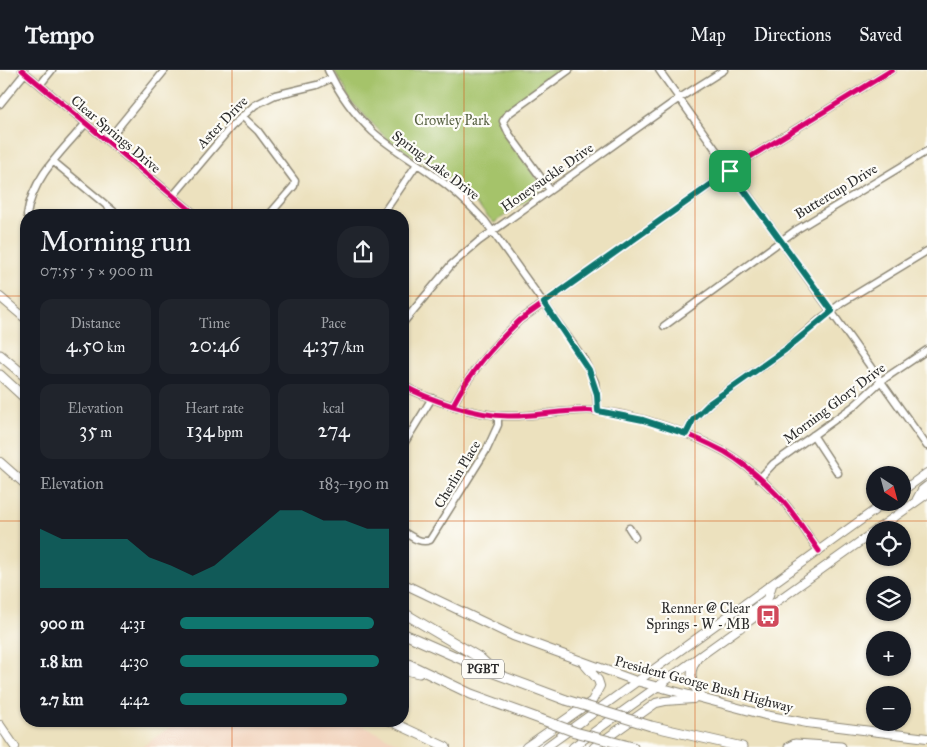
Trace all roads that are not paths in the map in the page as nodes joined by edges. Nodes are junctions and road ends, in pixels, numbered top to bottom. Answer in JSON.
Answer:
{"nodes":[{"id":1,"x":52,"y":70,"type":"edge"},
{"id":2,"x":165,"y":70,"type":"edge"},
{"id":3,"x":328,"y":70,"type":"edge"},
{"id":4,"x":569,"y":70,"type":"edge"},
{"id":5,"x":659,"y":70,"type":"edge"},
{"id":6,"x":724,"y":70,"type":"edge"},
{"id":7,"x":892,"y":70,"type":"edge"},
{"id":8,"x":24,"y":72,"type":"edge"},
{"id":9,"x":332,"y":78,"type":"junction"},
{"id":10,"x":40,"y":85,"type":"junction"},
{"id":11,"x":678,"y":99,"type":"junction"},
{"id":12,"x":0,"y":104,"type":"edge"},
{"id":13,"x":242,"y":116,"type":"junction"},
{"id":14,"x":86,"y":123,"type":"junction"},
{"id":15,"x":107,"y":141,"type":"junction"},
{"id":16,"x":927,"y":150,"type":"edge"},
{"id":17,"x":54,"y":162,"type":"junction"},
{"id":18,"x":417,"y":164,"type":"junction"},
{"id":19,"x":730,"y":171,"type":"junction"},
{"id":20,"x":550,"y":190,"type":"junction"},
{"id":21,"x":173,"y":196,"type":"junction"},
{"id":22,"x":28,"y":209,"type":"edge"},
{"id":23,"x":111,"y":209,"type":"edge"},
{"id":24,"x":189,"y":209,"type":"edge"},
{"id":25,"x":274,"y":209,"type":"edge"},
{"id":26,"x":386,"y":209,"type":"edge"},
{"id":27,"x":493,"y":231,"type":"junction"},
{"id":28,"x":781,"y":241,"type":"junction"},
{"id":29,"x":927,"y":251,"type":"edge"},
{"id":30,"x":0,"y":297,"type":"edge"},
{"id":31,"x":544,"y":303,"type":"junction"},
{"id":32,"x":832,"y":311,"type":"junction"},
{"id":33,"x":20,"y":314,"type":"edge"},
{"id":34,"x":409,"y":316,"type":"edge"},
{"id":35,"x":664,"y":326,"type":"dead end"},
{"id":36,"x":927,"y":350,"type":"edge"},
{"id":37,"x":0,"y":355,"type":"edge"},
{"id":38,"x":20,"y":372,"type":"edge"},
{"id":39,"x":0,"y":375,"type":"edge"},
{"id":40,"x":881,"y":381,"type":"junction"},
{"id":41,"x":409,"y":389,"type":"edge"},
{"id":42,"x":20,"y":393,"type":"edge"},
{"id":43,"x":432,"y":398,"type":"junction"},
{"id":44,"x":453,"y":405,"type":"junction"},
{"id":45,"x":598,"y":411,"type":"junction"},
{"id":46,"x":498,"y":415,"type":"junction"},
{"id":47,"x":686,"y":434,"type":"junction"},
{"id":48,"x":813,"y":435,"type":"junction"},
{"id":49,"x":409,"y":436,"type":"edge"},
{"id":50,"x":927,"y":446,"type":"edge"},
{"id":51,"x":0,"y":462,"type":"edge"},
{"id":52,"x":838,"y":472,"type":"dead end"},
{"id":53,"x":927,"y":473,"type":"edge"},
{"id":54,"x":20,"y":479,"type":"edge"},
{"id":55,"x":760,"y":479,"type":"junction"},
{"id":56,"x":911,"y":485,"type":"edge"},
{"id":57,"x":927,"y":486,"type":"edge"},
{"id":58,"x":927,"y":494,"type":"edge"},
{"id":59,"x":916,"y":501,"type":"junction"},
{"id":60,"x":874,"y":511,"type":"edge"},
{"id":61,"x":888,"y":521,"type":"edge"},
{"id":62,"x":629,"y":528,"type":"dead end"},
{"id":63,"x":409,"y":536,"type":"edge"},
{"id":64,"x":635,"y":537,"type":"dead end"},
{"id":65,"x":866,"y":537,"type":"edge"},
{"id":66,"x":819,"y":551,"type":"junction"},
{"id":67,"x":829,"y":564,"type":"junction"},
{"id":68,"x":772,"y":585,"type":"junction"},
{"id":69,"x":409,"y":586,"type":"edge"},
{"id":70,"x":409,"y":616,"type":"edge"},
{"id":71,"x":740,"y":628,"type":"junction"},
{"id":72,"x":409,"y":636,"type":"edge"},
{"id":73,"x":698,"y":658,"type":"junction"},
{"id":74,"x":582,"y":663,"type":"junction"},
{"id":75,"x":409,"y":664,"type":"edge"},
{"id":76,"x":409,"y":671,"type":"edge"},
{"id":77,"x":433,"y":676,"type":"junction"},
{"id":78,"x":499,"y":676,"type":"junction"},
{"id":79,"x":636,"y":681,"type":"junction"},
{"id":80,"x":657,"y":687,"type":"junction"},
{"id":81,"x":705,"y":699,"type":"junction"},
{"id":82,"x":0,"y":726,"type":"edge"},
{"id":83,"x":403,"y":727,"type":"edge"},
{"id":84,"x":575,"y":732,"type":"junction"},
{"id":85,"x":927,"y":738,"type":"edge"},
{"id":86,"x":629,"y":746,"type":"edge"},
{"id":87,"x":15,"y":747,"type":"edge"},
{"id":88,"x":446,"y":747,"type":"edge"},
{"id":89,"x":526,"y":747,"type":"edge"},
{"id":90,"x":546,"y":747,"type":"edge"},
{"id":91,"x":573,"y":747,"type":"edge"},
{"id":92,"x":594,"y":747,"type":"edge"},
{"id":93,"x":609,"y":747,"type":"edge"},
{"id":94,"x":742,"y":747,"type":"edge"},
{"id":95,"x":789,"y":747,"type":"edge"},
{"id":96,"x":841,"y":747,"type":"edge"}],
"edges":[{"from":1,"to":10,"type":"street"},
{"from":2,"to":15,"type":"street"},
{"from":3,"to":9,"type":"street","name":"Spring Lake Drive"},
{"from":4,"to":20,"type":"street"},
{"from":5,"to":11,"type":"street"},
{"from":6,"to":11,"type":"street","name":"Honeysuckle Drive"},
{"from":7,"to":19,"type":"street"},
{"from":8,"to":10,"type":"street","name":"Clear Springs Drive"},
{"from":8,"to":12,"type":"street"},
{"from":9,"to":13,"type":"street","name":"Aster Drive"},
{"from":9,"to":18,"type":"street","name":"Spring Lake Drive"},
{"from":10,"to":14,"type":"street","name":"Clear Springs Drive"},
{"from":11,"to":19,"type":"street"},
{"from":11,"to":20,"type":"street","name":"Honeysuckle Drive"},
{"from":13,"to":21,"type":"street","name":"Aster Drive"},
{"from":13,"to":25,"type":"street"},
{"from":14,"to":15,"type":"street","name":"Clear Springs Drive"},
{"from":14,"to":17,"type":"street"},
{"from":15,"to":21,"type":"street","name":"Clear Springs Drive"},
{"from":16,"to":28,"type":"street","name":"Buttercup Drive"},
{"from":17,"to":22,"type":"street"},
{"from":17,"to":23,"type":"street"},
{"from":18,"to":26,"type":"street"},
{"from":18,"to":27,"type":"street","name":"Spring Lake Drive"},
{"from":19,"to":28,"type":"street"},
{"from":19,"to":31,"type":"street"},
{"from":20,"to":27,"type":"street","name":"Honeysuckle Drive"},
{"from":21,"to":24,"type":"street","name":"Clear Springs Drive"},
{"from":27,"to":31,"type":"street","name":"Spring Lake Drive"},
{"from":27,"to":34,"type":"street","name":"Honeysuckle Drive"},
{"from":28,"to":32,"type":"street"},
{"from":28,"to":35,"type":"street","name":"Buttercup Drive"},
{"from":29,"to":32,"type":"street"},
{"from":30,"to":33,"type":"main road"},
{"from":31,"to":44,"type":"street"},
{"from":31,"to":45,"type":"street","name":"Spring Lake Drive"},
{"from":32,"to":40,"type":"street"},
{"from":32,"to":47,"type":"street"},
{"from":36,"to":40,"type":"street","name":"Morning Glory Drive"},
{"from":37,"to":38,"type":"highway"},
{"from":39,"to":42,"type":"highway"},
{"from":40,"to":48,"type":"street","name":"Morning Glory Drive"},
{"from":40,"to":50,"type":"street"},
{"from":41,"to":43,"type":"street"},
{"from":43,"to":44,"type":"street"},
{"from":43,"to":49,"type":"street"},
{"from":44,"to":46,"type":"street"},
{"from":45,"to":46,"type":"street"},
{"from":45,"to":47,"type":"street"},
{"from":46,"to":63,"type":"street","name":"Cherlin Place"},
{"from":47,"to":55,"type":"street"},
{"from":48,"to":52,"type":"street"},
{"from":48,"to":55,"type":"street","name":"Morning Glory Drive"},
{"from":51,"to":54,"type":"main road"},
{"from":53,"to":56,"type":"main road"},
{"from":55,"to":66,"type":"street"},
{"from":57,"to":59,"type":"main road"},
{"from":58,"to":59,"type":"main road"},
{"from":59,"to":61,"type":"main road"},
{"from":60,"to":66,"type":"main road"},
{"from":62,"to":64,"type":"street"},
{"from":65,"to":67,"type":"main road"},
{"from":66,"to":67,"type":"main road"},
{"from":66,"to":68,"type":"main road"},
{"from":67,"to":71,"type":"main road"},
{"from":68,"to":71,"type":"main road"},
{"from":68,"to":79,"type":"main road"},
{"from":69,"to":74,"type":"main road","name":"President George Bush Highway"},
{"from":70,"to":78,"type":"highway"},
{"from":71,"to":73,"type":"main road"},
{"from":72,"to":78,"type":"highway","number":"PGBT"},
{"from":73,"to":80,"type":"main road"},
{"from":73,"to":81,"type":"main road"},
{"from":74,"to":79,"type":"main road","name":"President George Bush Highway"},
{"from":74,"to":89,"type":"main road"},
{"from":75,"to":77,"type":"highway","number":"PGBT"},
{"from":76,"to":77,"type":"highway"},
{"from":77,"to":84,"type":"highway","number":"PGBT","bridge":true},
{"from":78,"to":94,"type":"highway","number":"PGBT","bridge":true},
{"from":79,"to":80,"type":"main road","name":"President George Bush Highway"},
{"from":79,"to":90,"type":"main road"},
{"from":80,"to":81,"type":"main road","name":"President George Bush Highway"},
{"from":80,"to":91,"type":"main road"},
{"from":81,"to":85,"type":"main road","name":"President George Bush Highway"},
{"from":81,"to":92,"type":"main road"},
{"from":82,"to":87,"type":"main road"},
{"from":83,"to":88,"type":"main road"},
{"from":84,"to":86,"type":"highway","number":"PGBT","bridge":true},
{"from":84,"to":93,"type":"highway","bridge":true},
{"from":95,"to":96,"type":"highway"}]}
